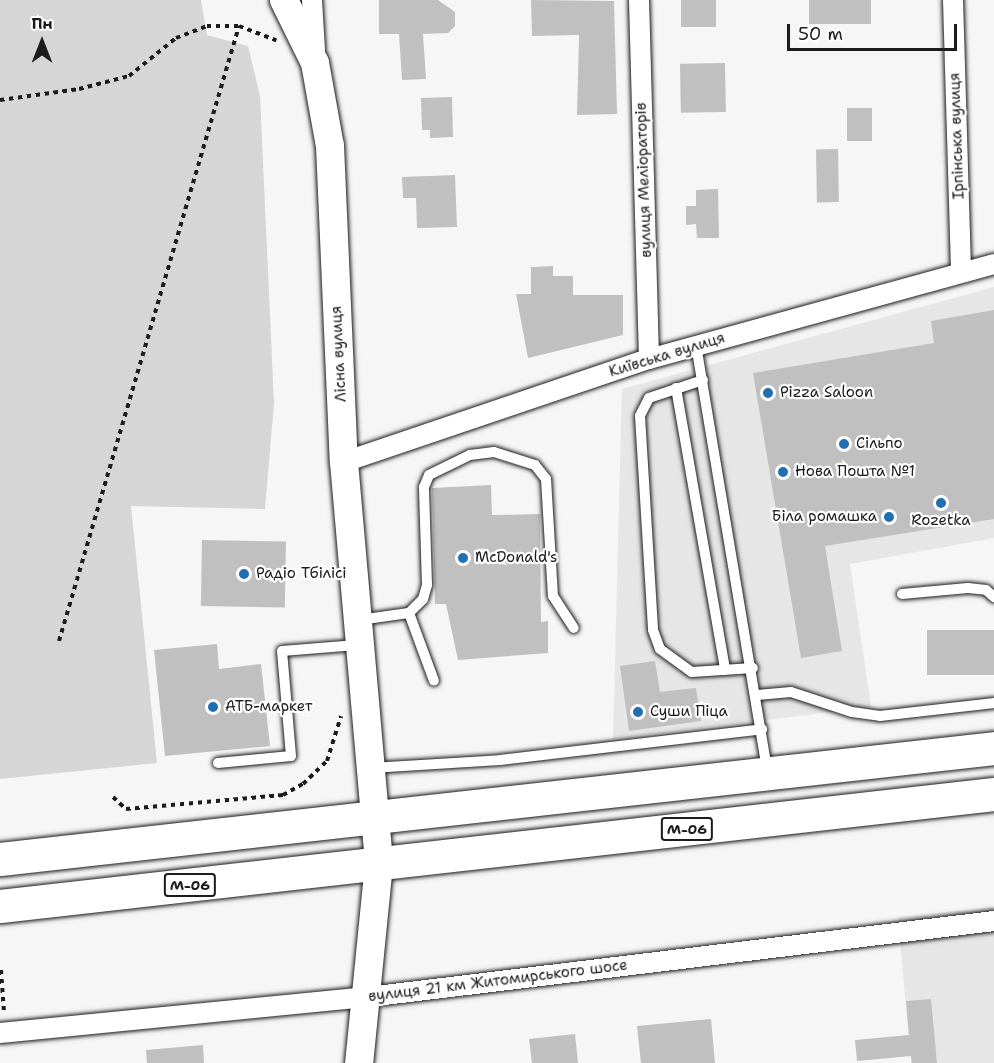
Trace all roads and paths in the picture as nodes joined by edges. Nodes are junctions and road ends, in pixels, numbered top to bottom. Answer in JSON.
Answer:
{"nodes":[{"id":1,"x":284,"y":0,"type":"edge"},
{"id":2,"x":312,"y":0,"type":"edge"},
{"id":3,"x":639,"y":0,"type":"edge"},
{"id":4,"x":952,"y":0,"type":"edge"},
{"id":5,"x":238,"y":26,"type":"junction"},
{"id":6,"x":315,"y":63,"type":"junction"},
{"id":7,"x":0,"y":99,"type":"edge"},
{"id":8,"x":994,"y":264,"type":"edge"},
{"id":9,"x":961,"y":272,"type":"junction"},
{"id":10,"x":696,"y":345,"type":"junction"},
{"id":11,"x":649,"y":359,"type":"junction"},
{"id":12,"x":703,"y":380,"type":"junction"},
{"id":13,"x":676,"y":388,"type":"junction"},
{"id":14,"x":344,"y":462,"type":"junction"},
{"id":15,"x":902,"y":594,"type":"dead end"},
{"id":16,"x":994,"y":597,"type":"edge"},
{"id":17,"x":409,"y":613,"type":"junction"},
{"id":18,"x":574,"y":628,"type":"dead end"},
{"id":19,"x":359,"y":632,"type":"junction"},
{"id":20,"x":59,"y":641,"type":"dead end"},
{"id":21,"x":753,"y":668,"type":"junction"},
{"id":22,"x":725,"y":670,"type":"junction"},
{"id":23,"x":434,"y":681,"type":"dead end"},
{"id":24,"x":757,"y":695,"type":"junction"},
{"id":25,"x":994,"y":703,"type":"edge"},
{"id":26,"x":367,"y":716,"type":"junction"},
{"id":27,"x":762,"y":729,"type":"junction"},
{"id":28,"x":994,"y":748,"type":"edge"},
{"id":29,"x":218,"y":763,"type":"dead end"},
{"id":30,"x":371,"y":768,"type":"junction"},
{"id":31,"x":768,"y":773,"type":"junction"},
{"id":32,"x":994,"y":794,"type":"edge"},
{"id":33,"x":113,"y":797,"type":"dead end"},
{"id":34,"x":375,"y":815,"type":"junction"},
{"id":35,"x":0,"y":859,"type":"edge"},
{"id":36,"x":379,"y":864,"type":"junction"},
{"id":37,"x":0,"y":906,"type":"edge"},
{"id":38,"x":994,"y":921,"type":"edge"},
{"id":39,"x":1,"y":970,"type":"edge"},
{"id":40,"x":368,"y":997,"type":"junction"},
{"id":41,"x":3,"y":1032,"type":"edge"},
{"id":42,"x":358,"y":1063,"type":"edge"}],
"edges":[{"from":1,"to":6,"type":"main road","name":"Лісна вулиця"},
{"from":2,"to":6,"type":"street"},
{"from":3,"to":11,"type":"street","name":"вулиця Меліораторів"},
{"from":4,"to":9,"type":"street","name":"Ірпінська вулиця"},
{"from":5,"to":6,"type":"path"},
{"from":5,"to":7,"type":"path"},
{"from":5,"to":20,"type":"path"},
{"from":6,"to":14,"type":"main road","name":"Лісна вулиця"},
{"from":8,"to":9,"type":"street","name":"Київська вулиця"},
{"from":9,"to":10,"type":"street","name":"Київська вулиця"},
{"from":10,"to":11,"type":"street","name":"Київська вулиця"},
{"from":10,"to":12,"type":"lane"},
{"from":11,"to":14,"type":"street","name":"Київська вулиця"},
{"from":12,"to":13,"type":"lane"},
{"from":12,"to":21,"type":"lane"},
{"from":13,"to":22,"type":"lane"},
{"from":13,"to":22,"type":"lane"},
{"from":14,"to":19,"type":"main road","name":"Лісна вулиця"},
{"from":15,"to":16,"type":"lane"},
{"from":17,"to":18,"type":"lane"},
{"from":17,"to":19,"type":"lane"},
{"from":17,"to":23,"type":"lane"},
{"from":19,"to":26,"type":"main road","name":"Лісна вулиця"},
{"from":19,"to":29,"type":"lane"},
{"from":21,"to":22,"type":"lane"},
{"from":21,"to":24,"type":"lane"},
{"from":24,"to":25,"type":"lane"},
{"from":24,"to":27,"type":"lane"},
{"from":26,"to":30,"type":"main road","name":"Лісна вулиця"},
{"from":26,"to":33,"type":"path"},
{"from":27,"to":30,"type":"lane"},
{"from":27,"to":31,"type":"lane"},
{"from":28,"to":31,"type":"highway"},
{"from":30,"to":34,"type":"main road","name":"Лісна вулиця"},
{"from":31,"to":34,"type":"highway"},
{"from":32,"to":36,"type":"highway","number":"М-06"},
{"from":34,"to":35,"type":"highway"},
{"from":34,"to":36,"type":"main road","name":"Лісна вулиця"},
{"from":36,"to":37,"type":"highway","number":"М-06"},
{"from":36,"to":40,"type":"main road","name":"Лісна вулиця"},
{"from":38,"to":40,"type":"street","name":"вулиця 21 км Житомирського шосе"},
{"from":39,"to":41,"type":"path"},
{"from":40,"to":41,"type":"street","name":"вулиця 21 км Житомирського шосе"},
{"from":40,"to":42,"type":"main road","name":"Лісна вулиця"}]}
